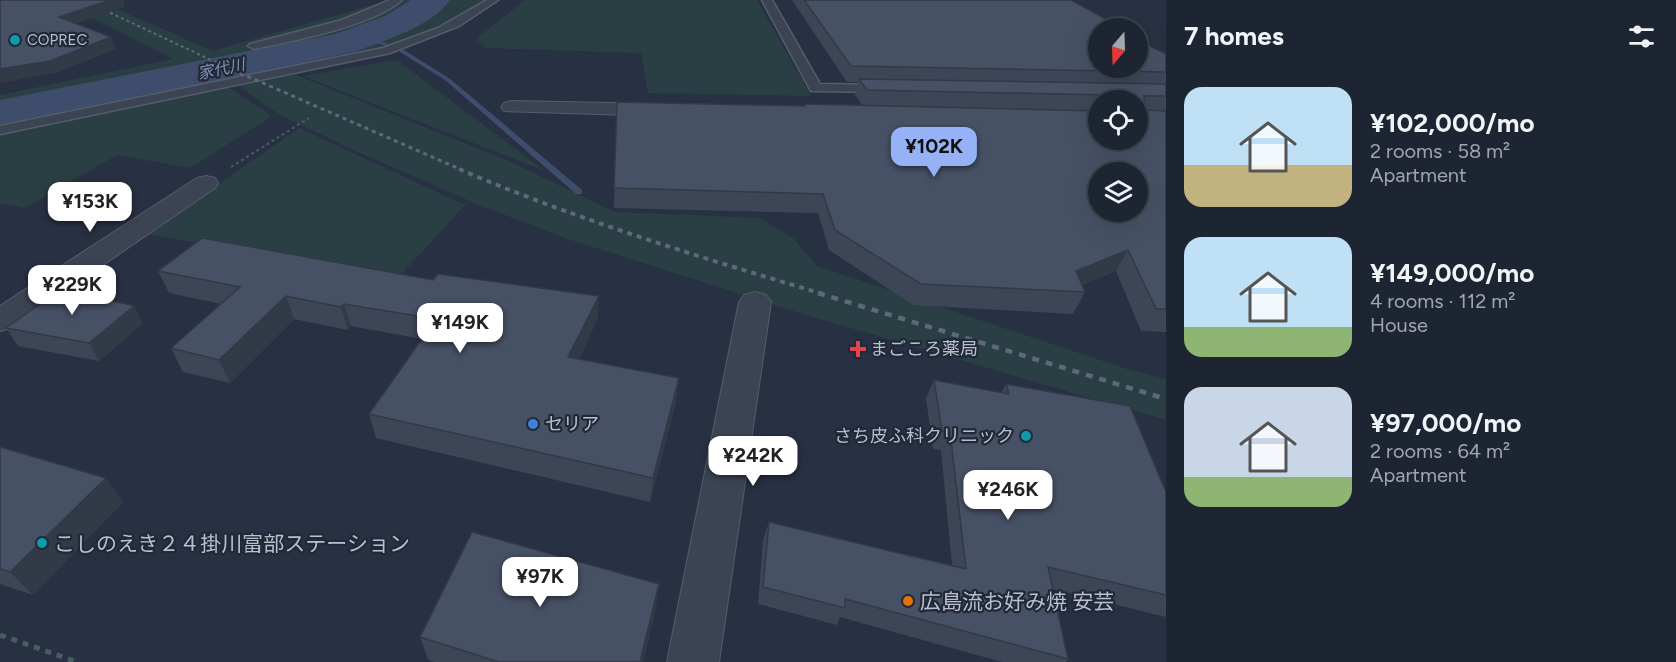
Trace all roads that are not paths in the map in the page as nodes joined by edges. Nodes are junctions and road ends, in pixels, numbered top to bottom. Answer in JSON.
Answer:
{"nodes":[{"id":1,"x":397,"y":0,"type":"edge"},
{"id":2,"x":493,"y":0,"type":"edge"},
{"id":3,"x":767,"y":0,"type":"edge"},
{"id":4,"x":254,"y":45,"type":"dead end"},
{"id":5,"x":898,"y":90,"type":"edge"},
{"id":6,"x":511,"y":107,"type":"dead end"},
{"id":7,"x":679,"y":111,"type":"edge"},
{"id":8,"x":0,"y":130,"type":"edge"},
{"id":9,"x":206,"y":183,"type":"road end"},
{"id":10,"x":755,"y":302,"type":"dead end"},
{"id":11,"x":0,"y":321,"type":"edge"},
{"id":12,"x":693,"y":662,"type":"edge"}],
"edges":[{"from":1,"to":4,"type":"lane"},
{"from":2,"to":8,"type":"lane"},
{"from":3,"to":5,"type":"lane"},
{"from":6,"to":7,"type":"street"},
{"from":9,"to":11,"type":"street"},
{"from":10,"to":12,"type":"street"}]}
